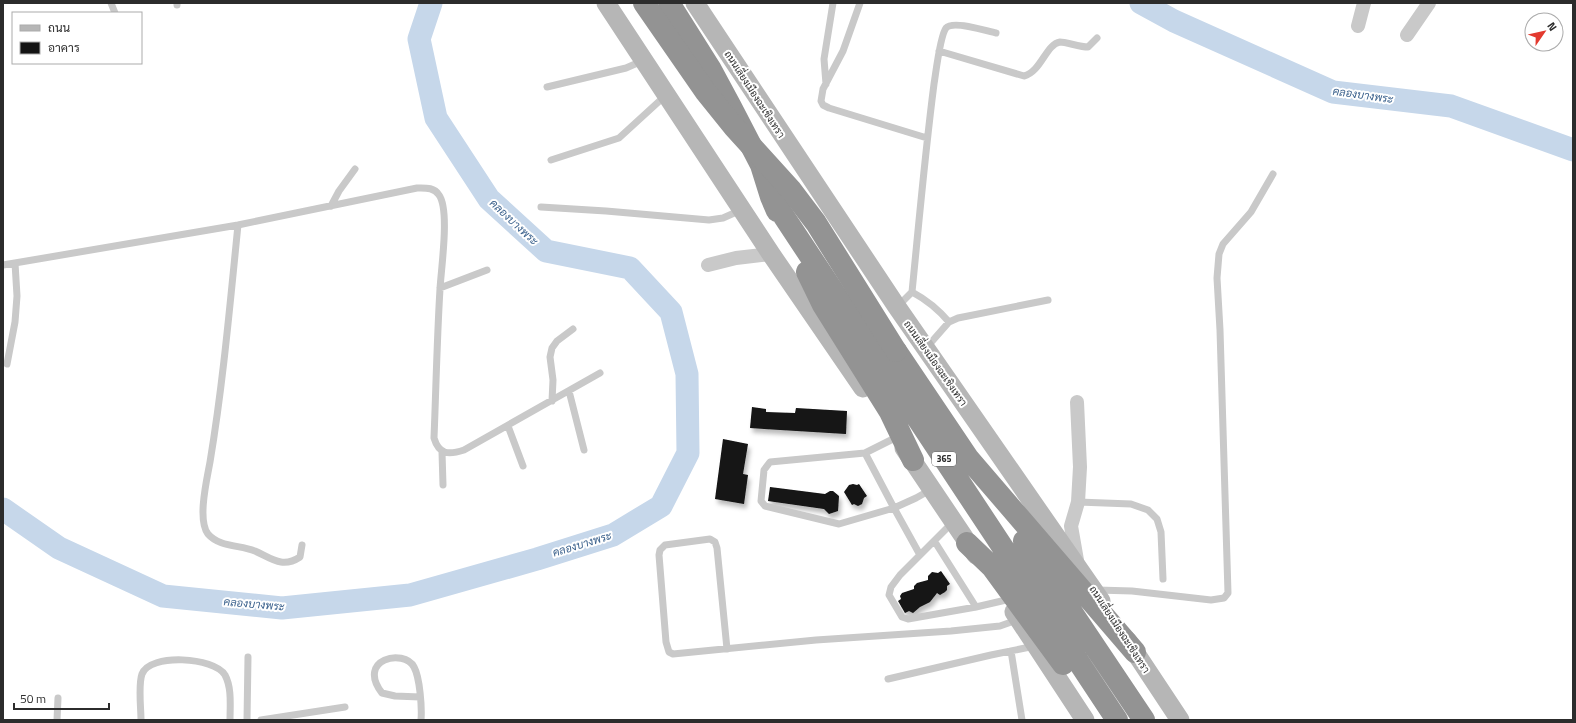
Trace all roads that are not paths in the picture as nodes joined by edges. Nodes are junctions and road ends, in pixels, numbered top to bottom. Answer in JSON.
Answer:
{"nodes":[{"id":1,"x":644,"y":3,"type":"edge"},
{"id":2,"x":669,"y":3,"type":"edge"},
{"id":3,"x":695,"y":3,"type":"edge"},
{"id":4,"x":833,"y":3,"type":"edge"},
{"id":5,"x":860,"y":3,"type":"edge"},
{"id":6,"x":1364,"y":3,"type":"edge"},
{"id":7,"x":1429,"y":3,"type":"edge"},
{"id":8,"x":610,"y":10,"type":"edge"},
{"id":9,"x":1358,"y":26,"type":"dead end"},
{"id":10,"x":996,"y":33,"type":"dead end"},
{"id":11,"x":1407,"y":35,"type":"dead end"},
{"id":12,"x":1097,"y":38,"type":"dead end"},
{"id":13,"x":939,"y":51,"type":"junction"},
{"id":14,"x":644,"y":60,"type":"junction"},
{"id":15,"x":826,"y":85,"type":"junction"},
{"id":16,"x":547,"y":87,"type":"dead end"},
{"id":17,"x":667,"y":95,"type":"junction"},
{"id":18,"x":927,"y":138,"type":"junction"},
{"id":19,"x":551,"y":160,"type":"dead end"},
{"id":20,"x":356,"y":169,"type":"dead end"},
{"id":21,"x":1273,"y":174,"type":"dead end"},
{"id":22,"x":771,"y":197,"type":"junction"},
{"id":23,"x":332,"y":206,"type":"junction"},
{"id":24,"x":541,"y":207,"type":"dead end"},
{"id":25,"x":743,"y":209,"type":"junction"},
{"id":26,"x":238,"y":225,"type":"junction"},
{"id":27,"x":771,"y":254,"type":"junction"},
{"id":28,"x":15,"y":263,"type":"junction"},
{"id":29,"x":3,"y":265,"type":"edge"},
{"id":30,"x":708,"y":266,"type":"dead end"},
{"id":31,"x":488,"y":270,"type":"dead end"},
{"id":32,"x":440,"y":288,"type":"junction"},
{"id":33,"x":912,"y":292,"type":"junction"},
{"id":34,"x":1048,"y":300,"type":"dead end"},
{"id":35,"x":897,"y":307,"type":"junction"},
{"id":36,"x":949,"y":322,"type":"junction"},
{"id":37,"x":573,"y":329,"type":"dead end"},
{"id":38,"x":926,"y":349,"type":"junction"},
{"id":39,"x":7,"y":364,"type":"dead end"},
{"id":40,"x":600,"y":373,"type":"dead end"},
{"id":41,"x":569,"y":391,"type":"junction"},
{"id":42,"x":552,"y":401,"type":"junction"},
{"id":43,"x":1077,"y":402,"type":"dead end"},
{"id":44,"x":508,"y":426,"type":"junction"},
{"id":45,"x":897,"y":437,"type":"junction"},
{"id":46,"x":584,"y":450,"type":"dead end"},
{"id":47,"x":442,"y":452,"type":"junction"},
{"id":48,"x":865,"y":453,"type":"junction"},
{"id":49,"x":968,"y":458,"type":"junction"},
{"id":50,"x":913,"y":460,"type":"junction"},
{"id":51,"x":523,"y":466,"type":"dead end"},
{"id":52,"x":442,"y":485,"type":"dead end"},
{"id":53,"x":932,"y":489,"type":"junction"},
{"id":54,"x":1078,"y":502,"type":"junction"},
{"id":55,"x":894,"y":508,"type":"junction"},
{"id":56,"x":953,"y":522,"type":"junction"},
{"id":57,"x":935,"y":542,"type":"junction"},
{"id":58,"x":967,"y":543,"type":"junction"},
{"id":59,"x":302,"y":545,"type":"dead end"},
{"id":60,"x":920,"y":555,"type":"junction"},
{"id":61,"x":1078,"y":567,"type":"junction"},
{"id":62,"x":1163,"y":579,"type":"dead end"},
{"id":63,"x":1094,"y":590,"type":"junction"},
{"id":64,"x":1006,"y":600,"type":"junction"},
{"id":65,"x":976,"y":607,"type":"junction"},
{"id":66,"x":1018,"y":620,"type":"junction"},
{"id":67,"x":1035,"y":646,"type":"junction"},
{"id":68,"x":727,"y":649,"type":"junction"},
{"id":69,"x":1011,"y":651,"type":"junction"},
{"id":70,"x":1135,"y":652,"type":"junction"},
{"id":71,"x":248,"y":657,"type":"dead end"},
{"id":72,"x":888,"y":679,"type":"dead end"},
{"id":73,"x":420,"y":697,"type":"junction"},
{"id":74,"x":58,"y":698,"type":"dead end"},
{"id":75,"x":345,"y":707,"type":"dead end"},
{"id":76,"x":57,"y":720,"type":"edge"},
{"id":77,"x":141,"y":720,"type":"edge"},
{"id":78,"x":230,"y":720,"type":"edge"},
{"id":79,"x":247,"y":720,"type":"edge"},
{"id":80,"x":261,"y":720,"type":"edge"},
{"id":81,"x":421,"y":720,"type":"edge"},
{"id":82,"x":1022,"y":720,"type":"edge"},
{"id":83,"x":1084,"y":720,"type":"edge"},
{"id":84,"x":1104,"y":720,"type":"edge"},
{"id":85,"x":1117,"y":720,"type":"edge"},
{"id":86,"x":1144,"y":720,"type":"edge"},
{"id":87,"x":1181,"y":720,"type":"edge"}],
"edges":[{"from":1,"to":49,"type":"highway","bridge":true},
{"from":2,"to":22,"type":"highway"},
{"from":3,"to":35,"type":"main road","name":"ถนนเลี่ยงเมืองฉะเชิงเทรา"},
{"from":4,"to":15,"type":"lane"},
{"from":5,"to":15,"type":"lane"},
{"from":6,"to":9,"type":"street"},
{"from":7,"to":11,"type":"street"},
{"from":8,"to":14,"type":"main road","number":"365"},
{"from":10,"to":13,"type":"lane"},
{"from":12,"to":13,"type":"lane"},
{"from":13,"to":18,"type":"lane"},
{"from":14,"to":16,"type":"lane"},
{"from":14,"to":17,"type":"main road","number":"365"},
{"from":15,"to":18,"type":"lane"},
{"from":17,"to":19,"type":"lane"},
{"from":17,"to":25,"type":"main road","number":"365"},
{"from":18,"to":33,"type":"lane"},
{"from":20,"to":23,"type":"lane"},
{"from":21,"to":63,"type":"lane"},
{"from":22,"to":50,"type":"highway"},
{"from":22,"to":85,"type":"highway","number":"365"},
{"from":23,"to":26,"type":"lane"},
{"from":23,"to":32,"type":"lane"},
{"from":24,"to":25,"type":"lane"},
{"from":25,"to":27,"type":"main road","number":"365"},
{"from":26,"to":28,"type":"lane"},
{"from":26,"to":59,"type":"lane"},
{"from":27,"to":30,"type":"street"},
{"from":27,"to":45,"type":"main road","number":"365"},
{"from":28,"to":29,"type":"lane"},
{"from":28,"to":39,"type":"lane"},
{"from":31,"to":32,"type":"lane"},
{"from":32,"to":47,"type":"lane"},
{"from":33,"to":35,"type":"lane"},
{"from":33,"to":36,"type":"lane"},
{"from":34,"to":36,"type":"lane"},
{"from":35,"to":38,"type":"main road","name":"ถนนเลี่ยงเมืองฉะเชิงเทรา"},
{"from":36,"to":38,"type":"lane"},
{"from":37,"to":42,"type":"lane"},
{"from":38,"to":61,"type":"main road","name":"ถนนเลี่ยงเมืองฉะเชิงเทรา"},
{"from":40,"to":41,"type":"lane"},
{"from":41,"to":42,"type":"lane"},
{"from":41,"to":46,"type":"lane"},
{"from":42,"to":44,"type":"lane"},
{"from":43,"to":54,"type":"street"},
{"from":44,"to":47,"type":"lane"},
{"from":44,"to":51,"type":"lane"},
{"from":45,"to":48,"type":"lane"},
{"from":45,"to":50,"type":"main road","number":"365"},
{"from":47,"to":52,"type":"lane"},
{"from":48,"to":55,"type":"lane"},
{"from":48,"to":55,"type":"lane"},
{"from":49,"to":70,"type":"highway"},
{"from":49,"to":86,"type":"highway","number":"365"},
{"from":50,"to":53,"type":"main road","number":"365"},
{"from":53,"to":55,"type":"lane"},
{"from":53,"to":56,"type":"main road","number":"365"},
{"from":54,"to":61,"type":"street"},
{"from":54,"to":62,"type":"lane"},
{"from":55,"to":60,"type":"lane"},
{"from":56,"to":57,"type":"lane"},
{"from":56,"to":58,"type":"main road","number":"365"},
{"from":57,"to":60,"type":"lane"},
{"from":57,"to":65,"type":"lane"},
{"from":58,"to":64,"type":"main road","number":"365"},
{"from":58,"to":84,"type":"highway"},
{"from":60,"to":65,"type":"lane"},
{"from":61,"to":63,"type":"main road","name":"ถนนเลี่ยงเมืองฉะเชิงเทรา"},
{"from":63,"to":70,"type":"main road","name":"ถนนเลี่ยงเมืองฉะเชิงเทรา"},
{"from":64,"to":65,"type":"lane"},
{"from":64,"to":66,"type":"main road","number":"365"},
{"from":66,"to":67,"type":"main road","number":"365"},
{"from":66,"to":68,"type":"lane"},
{"from":67,"to":69,"type":"lane"},
{"from":67,"to":83,"type":"main road","number":"365"},
{"from":68,"to":68,"type":"lane"},
{"from":69,"to":72,"type":"lane"},
{"from":69,"to":82,"type":"lane"},
{"from":70,"to":87,"type":"main road","name":"ถนนเลี่ยงเมืองฉะเชิงเทรา"},
{"from":71,"to":79,"type":"lane"},
{"from":73,"to":73,"type":"lane"},
{"from":73,"to":81,"type":"lane"},
{"from":74,"to":76,"type":"lane"},
{"from":75,"to":80,"type":"lane"},
{"from":77,"to":78,"type":"lane"}]}
